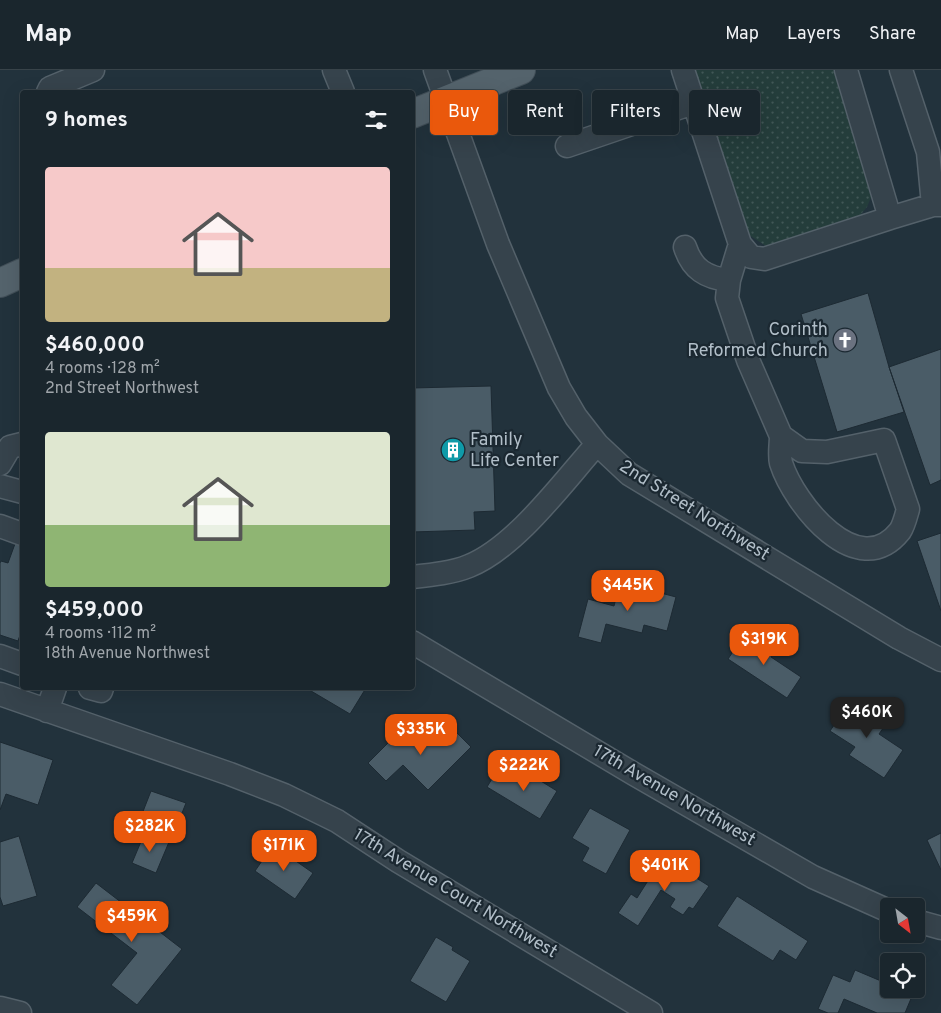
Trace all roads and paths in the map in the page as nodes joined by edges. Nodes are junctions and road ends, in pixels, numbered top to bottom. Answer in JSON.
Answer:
{"nodes":[{"id":1,"x":93,"y":70,"type":"edge"},
{"id":2,"x":334,"y":70,"type":"edge"},
{"id":3,"x":435,"y":70,"type":"edge"},
{"id":4,"x":521,"y":70,"type":"edge"},
{"id":5,"x":683,"y":70,"type":"edge"},
{"id":6,"x":846,"y":70,"type":"edge"},
{"id":7,"x":901,"y":70,"type":"edge"},
{"id":8,"x":50,"y":83,"type":"edge"},
{"id":9,"x":343,"y":90,"type":"edge"},
{"id":10,"x":442,"y":90,"type":"edge"},
{"id":11,"x":473,"y":90,"type":"edge"},
{"id":12,"x":689,"y":90,"type":"edge"},
{"id":13,"x":689,"y":104,"type":"edge"},
{"id":14,"x":430,"y":107,"type":"edge"},
{"id":15,"x":415,"y":113,"type":"edge"},
{"id":16,"x":458,"y":135,"type":"edge"},
{"id":17,"x":704,"y":135,"type":"edge"},
{"id":18,"x":567,"y":146,"type":"dead end"},
{"id":19,"x":937,"y":205,"type":"edge"},
{"id":20,"x":890,"y":218,"type":"junction"},
{"id":21,"x":740,"y":244,"type":"junction"},
{"id":22,"x":685,"y":247,"type":"dead end"},
{"id":23,"x":20,"y":274,"type":"edge"},
{"id":24,"x":729,"y":280,"type":"junction"},
{"id":25,"x":0,"y":283,"type":"edge"},
{"id":26,"x":780,"y":436,"type":"junction"},
{"id":27,"x":20,"y":444,"type":"edge"},
{"id":28,"x":597,"y":444,"type":"junction"},
{"id":29,"x":0,"y":464,"type":"edge"},
{"id":30,"x":0,"y":486,"type":"edge"},
{"id":31,"x":20,"y":491,"type":"edge"},
{"id":32,"x":0,"y":526,"type":"edge"},
{"id":33,"x":20,"y":533,"type":"edge"},
{"id":34,"x":415,"y":576,"type":"edge"},
{"id":35,"x":415,"y":644,"type":"edge"},
{"id":36,"x":0,"y":656,"type":"edge"},
{"id":37,"x":941,"y":660,"type":"edge"},
{"id":38,"x":20,"y":663,"type":"edge"},
{"id":39,"x":54,"y":690,"type":"edge"},
{"id":40,"x":0,"y":694,"type":"edge"},
{"id":41,"x":48,"y":711,"type":"junction"},
{"id":42,"x":880,"y":907,"type":"edge"},
{"id":43,"x":925,"y":924,"type":"edge"},
{"id":44,"x":941,"y":928,"type":"edge"},
{"id":45,"x":0,"y":1008,"type":"edge"},
{"id":46,"x":20,"y":1013,"type":"edge"},
{"id":47,"x":651,"y":1013,"type":"edge"}],
"edges":[{"from":1,"to":8,"type":"street"},
{"from":2,"to":9,"type":"street"},
{"from":3,"to":10,"type":"street","name":"2nd Street Northwest"},
{"from":4,"to":11,"type":"main road"},
{"from":5,"to":12,"type":"street"},
{"from":6,"to":20,"type":"street"},
{"from":7,"to":19,"type":"street"},
{"from":13,"to":18,"type":"street"},
{"from":14,"to":15,"type":"main road"},
{"from":16,"to":28,"type":"street","name":"2nd Street Northwest"},
{"from":17,"to":21,"type":"street"},
{"from":19,"to":20,"type":"street"},
{"from":20,"to":21,"type":"street"},
{"from":21,"to":24,"type":"street"},
{"from":22,"to":24,"type":"street"},
{"from":23,"to":25,"type":"main road"},
{"from":24,"to":26,"type":"street"},
{"from":26,"to":26,"type":"street"},
{"from":27,"to":29,"type":"street"},
{"from":28,"to":34,"type":"street"},
{"from":28,"to":37,"type":"street","name":"2nd Street Northwest"},
{"from":30,"to":31,"type":"street"},
{"from":32,"to":33,"type":"street"},
{"from":35,"to":42,"type":"street","name":"17th Avenue Northwest"},
{"from":36,"to":38,"type":"street"},
{"from":39,"to":41,"type":"street"},
{"from":40,"to":41,"type":"street","name":"17th Avenue Court Northwest"},
{"from":41,"to":47,"type":"street","name":"17th Avenue Court Northwest"},
{"from":43,"to":44,"type":"street"},
{"from":45,"to":46,"type":"street"}]}
